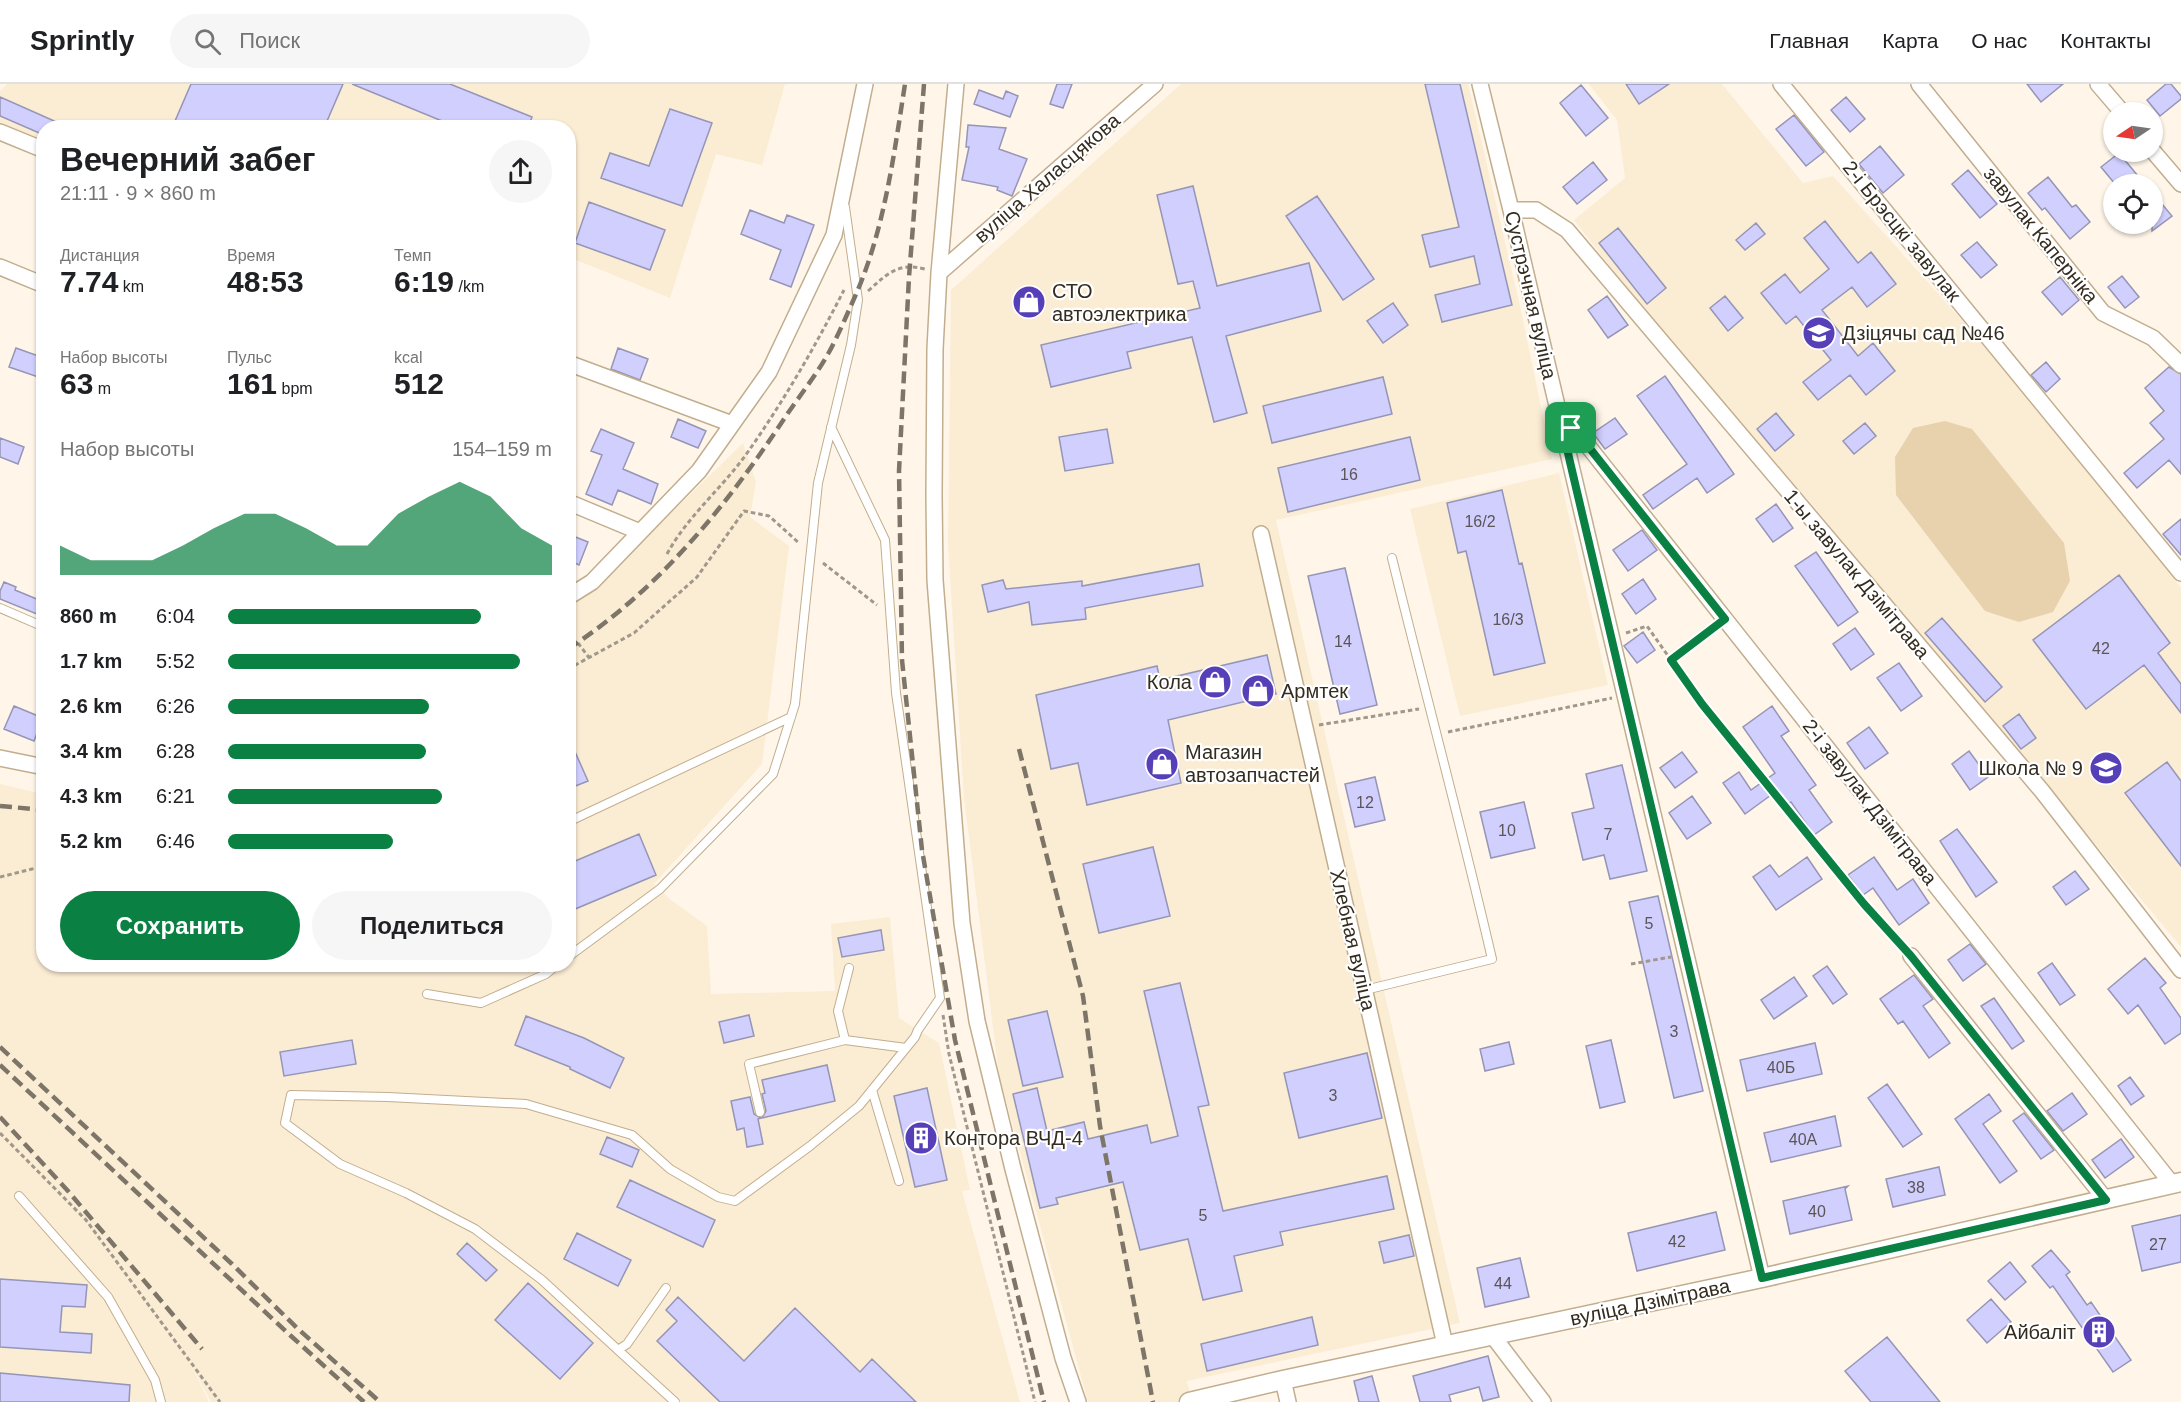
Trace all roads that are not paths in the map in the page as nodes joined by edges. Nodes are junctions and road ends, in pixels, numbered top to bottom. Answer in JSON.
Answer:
{"nodes":[{"id":1,"x":865,"y":84,"type":"edge"},
{"id":2,"x":956,"y":84,"type":"edge"},
{"id":3,"x":1155,"y":84,"type":"edge"},
{"id":4,"x":1480,"y":84,"type":"edge"},
{"id":5,"x":1781,"y":84,"type":"edge"},
{"id":6,"x":1919,"y":84,"type":"edge"},
{"id":7,"x":2098,"y":84,"type":"edge"},
{"id":8,"x":2113,"y":102,"type":"edge"},
{"id":9,"x":0,"y":132,"type":"edge"},
{"id":10,"x":36,"y":147,"type":"edge"},
{"id":11,"x":2162,"y":162,"type":"edge"},
{"id":12,"x":2181,"y":184,"type":"edge"},
{"id":13,"x":843,"y":194,"type":"junction"},
{"id":14,"x":1511,"y":210,"type":"junction"},
{"id":15,"x":0,"y":267,"type":"edge"},
{"id":16,"x":939,"y":273,"type":"junction"},
{"id":17,"x":36,"y":282,"type":"edge"},
{"id":18,"x":576,"y":366,"type":"edge"},
{"id":19,"x":2181,"y":366,"type":"edge"},
{"id":20,"x":732,"y":424,"type":"junction"},
{"id":21,"x":831,"y":427,"type":"junction"},
{"id":22,"x":1563,"y":430,"type":"junction"},
{"id":23,"x":576,"y":505,"type":"edge"},
{"id":24,"x":640,"y":532,"type":"junction"},
{"id":25,"x":1261,"y":534,"type":"dead end"},
{"id":26,"x":1392,"y":558,"type":"dead end"},
{"id":27,"x":2181,"y":573,"type":"edge"},
{"id":28,"x":576,"y":592,"type":"edge"},
{"id":29,"x":0,"y":608,"type":"edge"},
{"id":30,"x":36,"y":624,"type":"edge"},
{"id":31,"x":791,"y":717,"type":"junction"},
{"id":32,"x":0,"y":758,"type":"edge"},
{"id":33,"x":36,"y":765,"type":"edge"},
{"id":34,"x":576,"y":818,"type":"edge"},
{"id":35,"x":576,"y":951,"type":"edge"},
{"id":36,"x":1911,"y":956,"type":"road end"},
{"id":37,"x":849,"y":968,"type":"dead end"},
{"id":38,"x":2181,"y":970,"type":"edge"},
{"id":39,"x":548,"y":972,"type":"edge"},
{"id":40,"x":1365,"y":990,"type":"junction"},
{"id":41,"x":427,"y":994,"type":"dead end"},
{"id":42,"x":845,"y":1040,"type":"junction"},
{"id":43,"x":906,"y":1048,"type":"junction"},
{"id":44,"x":872,"y":1090,"type":"junction"},
{"id":45,"x":760,"y":1112,"type":"dead end"},
{"id":46,"x":899,"y":1181,"type":"dead end"},
{"id":47,"x":2177,"y":1183,"type":"edge"},
{"id":48,"x":19,"y":1196,"type":"dead end"},
{"id":49,"x":2106,"y":1200,"type":"junction"},
{"id":50,"x":1762,"y":1278,"type":"junction"},
{"id":51,"x":666,"y":1288,"type":"dead end"},
{"id":52,"x":1492,"y":1335,"type":"junction"},
{"id":53,"x":1445,"y":1345,"type":"junction"},
{"id":54,"x":618,"y":1350,"type":"junction"},
{"id":55,"x":1282,"y":1380,"type":"junction"},
{"id":56,"x":160,"y":1402,"type":"edge"},
{"id":57,"x":675,"y":1402,"type":"edge"},
{"id":58,"x":1078,"y":1402,"type":"edge"},
{"id":59,"x":1189,"y":1402,"type":"edge"},
{"id":60,"x":1288,"y":1402,"type":"edge"},
{"id":61,"x":1543,"y":1402,"type":"edge"}],
"edges":[{"from":1,"to":13,"type":"street"},
{"from":2,"to":16,"type":"street"},
{"from":3,"to":16,"type":"street","name":"вуліца Халасцякова"},
{"from":4,"to":14,"type":"street","name":"Сустрэчная вуліца"},
{"from":5,"to":27,"type":"street","name":"2-і Брэсцкі завулак"},
{"from":6,"to":19,"type":"street","name":"завулак Каперніка"},
{"from":7,"to":8,"type":"street"},
{"from":9,"to":10,"type":"street"},
{"from":11,"to":12,"type":"street"},
{"from":13,"to":20,"type":"street"},
{"from":13,"to":21,"type":"lane"},
{"from":14,"to":22,"type":"street","name":"Сустрэчная вуліца"},
{"from":14,"to":38,"type":"street","name":"1-ы завулак Дзімітрава"},
{"from":15,"to":17,"type":"street"},
{"from":16,"to":58,"type":"street"},
{"from":18,"to":20,"type":"street"},
{"from":20,"to":24,"type":"street"},
{"from":21,"to":31,"type":"lane"},
{"from":21,"to":43,"type":"lane"},
{"from":22,"to":47,"type":"street","name":"2-і завулак Дзімітрава"},
{"from":22,"to":50,"type":"street","name":"Сустрэчная вуліца"},
{"from":23,"to":24,"type":"street"},
{"from":24,"to":28,"type":"street"},
{"from":25,"to":40,"type":"street","name":"Хлебная вуліца"},
{"from":26,"to":40,"type":"lane"},
{"from":29,"to":30,"type":"lane"},
{"from":31,"to":34,"type":"lane"},
{"from":31,"to":35,"type":"lane"},
{"from":32,"to":33,"type":"street"},
{"from":36,"to":49,"type":"street"},
{"from":37,"to":42,"type":"lane"},
{"from":39,"to":41,"type":"lane"},
{"from":40,"to":53,"type":"street","name":"Хлебная вуліца"},
{"from":42,"to":43,"type":"lane"},
{"from":42,"to":45,"type":"lane"},
{"from":43,"to":44,"type":"lane"},
{"from":44,"to":46,"type":"lane"},
{"from":44,"to":54,"type":"lane"},
{"from":47,"to":49,"type":"street","name":"вуліца Дзімітрава"},
{"from":48,"to":56,"type":"lane"},
{"from":49,"to":50,"type":"street","name":"вуліца Дзімітрава"},
{"from":50,"to":52,"type":"street","name":"вуліца Дзімітрава"},
{"from":51,"to":54,"type":"lane"},
{"from":52,"to":53,"type":"street","name":"вуліца Дзімітрава"},
{"from":52,"to":61,"type":"street"},
{"from":53,"to":55,"type":"street","name":"вуліца Дзімітрава"},
{"from":54,"to":57,"type":"lane"},
{"from":55,"to":59,"type":"street","name":"вуліца Дзімітрава"},
{"from":55,"to":60,"type":"street"}]}
